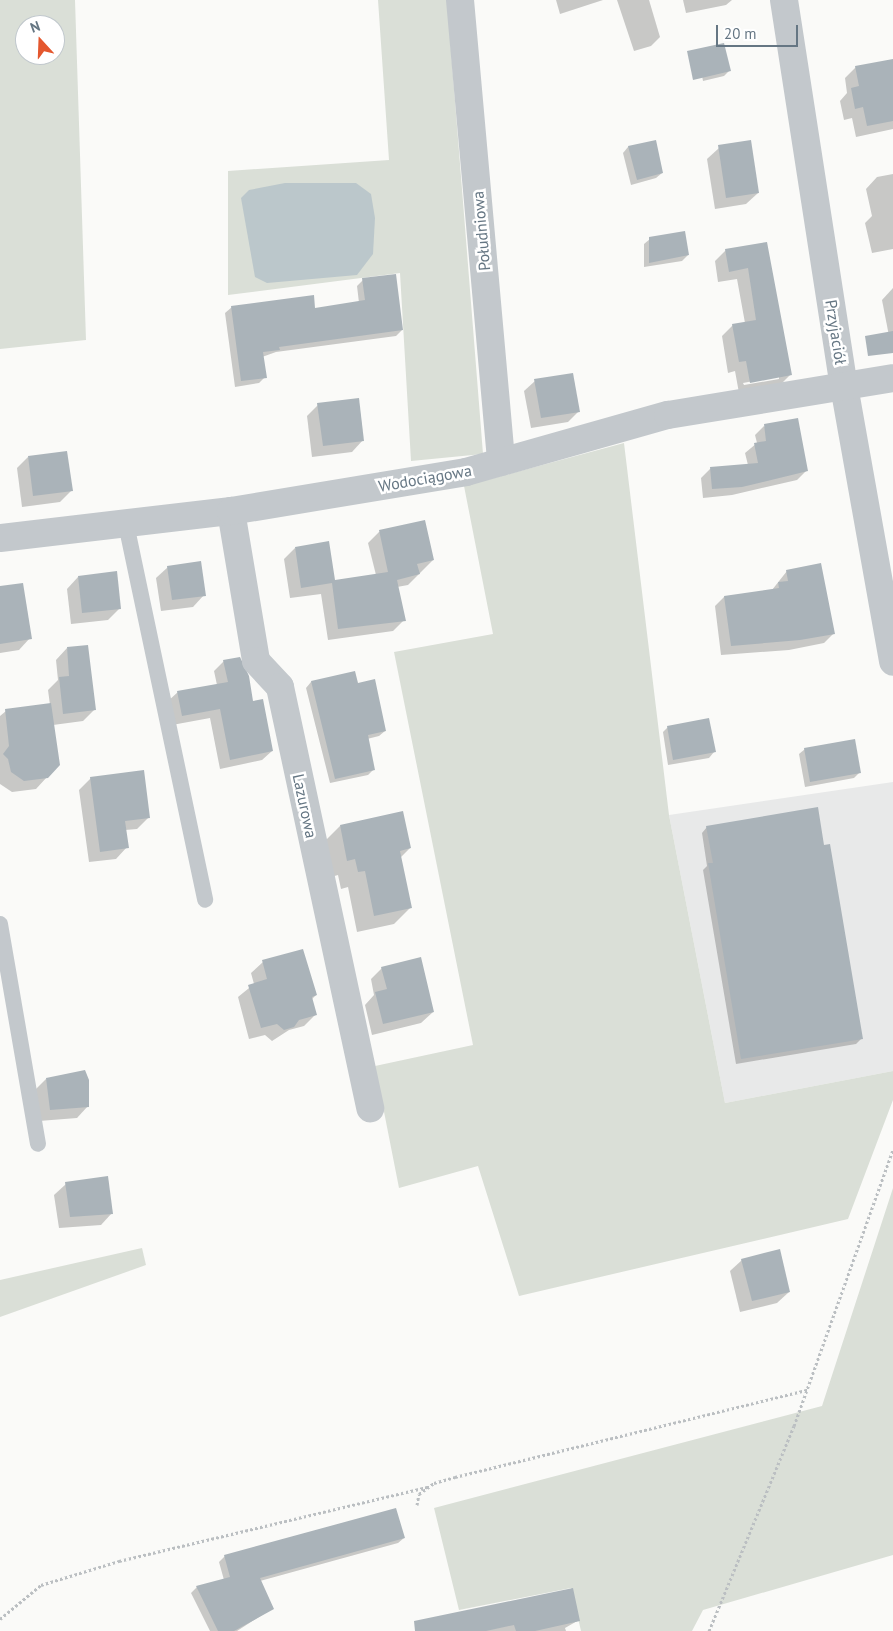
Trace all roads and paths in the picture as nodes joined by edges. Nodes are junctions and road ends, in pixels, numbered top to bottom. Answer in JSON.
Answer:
{"nodes":[{"id":1,"x":460,"y":0,"type":"edge"},
{"id":2,"x":784,"y":0,"type":"edge"},
{"id":3,"x":893,"y":378,"type":"edge"},
{"id":4,"x":844,"y":386,"type":"junction"},
{"id":5,"x":501,"y":462,"type":"junction"},
{"id":6,"x":232,"y":511,"type":"junction"},
{"id":7,"x":126,"y":524,"type":"junction"},
{"id":8,"x":0,"y":538,"type":"edge"},
{"id":9,"x":893,"y":662,"type":"edge"},
{"id":10,"x":205,"y":900,"type":"dead end"},
{"id":11,"x":0,"y":924,"type":"edge"},
{"id":12,"x":370,"y":1108,"type":"dead end"},
{"id":13,"x":38,"y":1144,"type":"dead end"},
{"id":14,"x":893,"y":1150,"type":"edge"},
{"id":15,"x":808,"y":1390,"type":"junction"},
{"id":16,"x":428,"y":1488,"type":"junction"},
{"id":17,"x":417,"y":1505,"type":"dead end"},
{"id":18,"x":0,"y":1618,"type":"edge"},
{"id":19,"x":709,"y":1631,"type":"edge"}],
"edges":[{"from":1,"to":5,"type":"street","name":"Południowa"},
{"from":2,"to":4,"type":"street","name":"Przyjaciół"},
{"from":3,"to":4,"type":"street","name":"Wodociągowa"},
{"from":4,"to":5,"type":"street","name":"Wodociągowa"},
{"from":4,"to":9,"type":"street","name":"Przyjaciół"},
{"from":5,"to":6,"type":"street","name":"Wodociągowa"},
{"from":6,"to":7,"type":"street","name":"Wodociągowa"},
{"from":6,"to":12,"type":"street","name":"Lazurowa"},
{"from":7,"to":8,"type":"street","name":"Wodociągowa"},
{"from":7,"to":10,"type":"lane"},
{"from":11,"to":13,"type":"lane"},
{"from":14,"to":15,"type":"path"},
{"from":15,"to":16,"type":"path"},
{"from":15,"to":19,"type":"path"},
{"from":16,"to":17,"type":"path"},
{"from":16,"to":18,"type":"path"}]}
